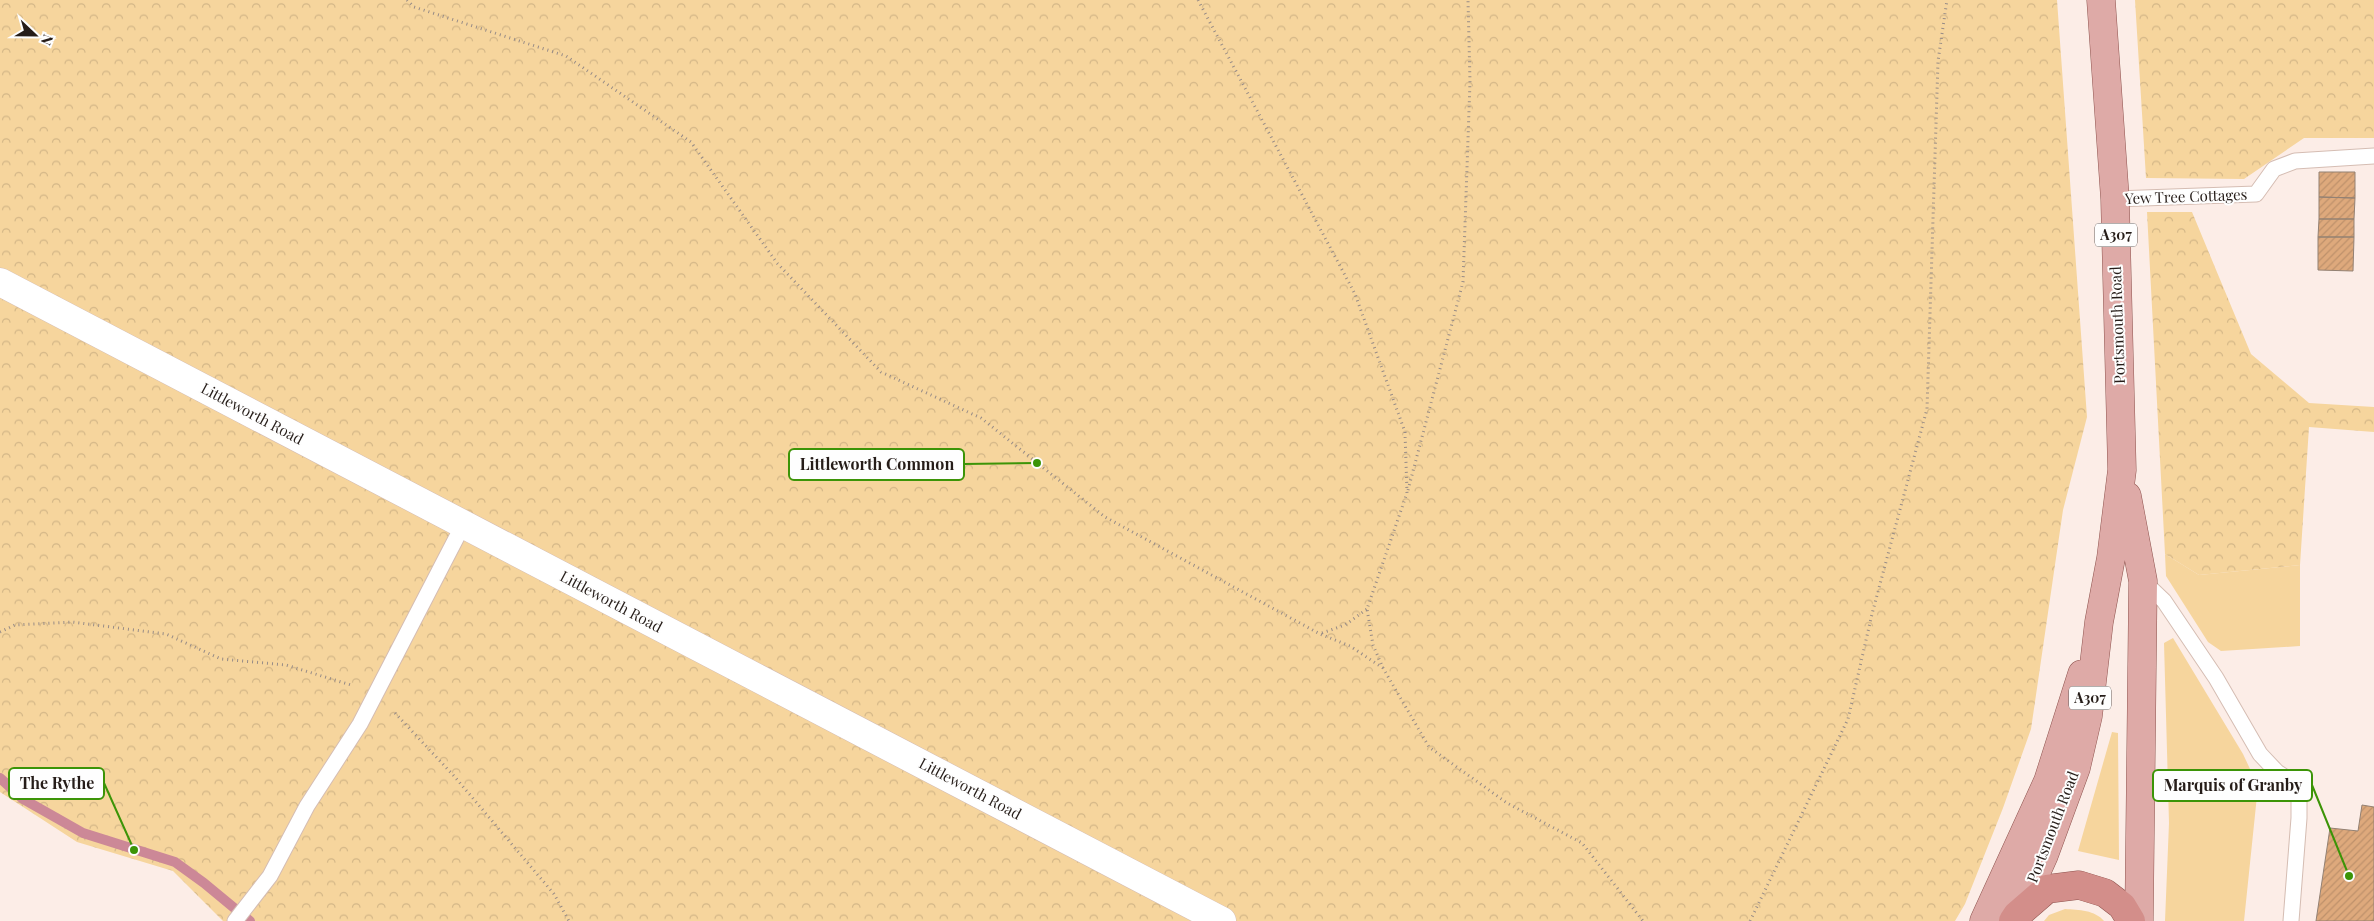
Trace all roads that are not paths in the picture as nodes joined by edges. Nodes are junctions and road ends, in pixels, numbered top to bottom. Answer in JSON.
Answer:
{"nodes":[{"id":1,"x":2101,"y":0,"type":"edge"},
{"id":2,"x":2374,"y":156,"type":"edge"},
{"id":3,"x":2115,"y":199,"type":"junction"},
{"id":4,"x":0,"y":282,"type":"edge"},
{"id":5,"x":2122,"y":470,"type":"junction"},
{"id":6,"x":463,"y":525,"type":"junction"},
{"id":7,"x":2143,"y":581,"type":"junction"},
{"id":8,"x":2099,"y":622,"type":"junction"},
{"id":9,"x":2015,"y":918,"type":"edge"},
{"id":10,"x":235,"y":921,"type":"edge"},
{"id":11,"x":1222,"y":921,"type":"edge"},
{"id":12,"x":1984,"y":921,"type":"edge"},
{"id":13,"x":2131,"y":921,"type":"edge"},
{"id":14,"x":2140,"y":921,"type":"edge"},
{"id":15,"x":2290,"y":921,"type":"edge"}],
"edges":[{"from":1,"to":3,"type":"main road","name":"Portsmouth Road","number":"A307"},
{"from":2,"to":3,"type":"lane","name":"Yew Tree Cottages"},
{"from":3,"to":5,"type":"main road","name":"Portsmouth Road","number":"A307"},
{"from":4,"to":6,"type":"street","name":"Littleworth Road"},
{"from":5,"to":7,"type":"main road","name":"Portsmouth Road","number":"A307"},
{"from":5,"to":8,"type":"main road","name":"Portsmouth Road","number":"A307"},
{"from":6,"to":10,"type":"lane"},
{"from":6,"to":11,"type":"street","name":"Littleworth Road"},
{"from":7,"to":14,"type":"main road","name":"Portsmouth Road","number":"A307"},
{"from":7,"to":15,"type":"lane"},
{"from":8,"to":9,"type":"main road","name":"Portsmouth Road","number":"A307"},
{"from":8,"to":12,"type":"main road"},
{"from":9,"to":13,"type":"highway"}]}
